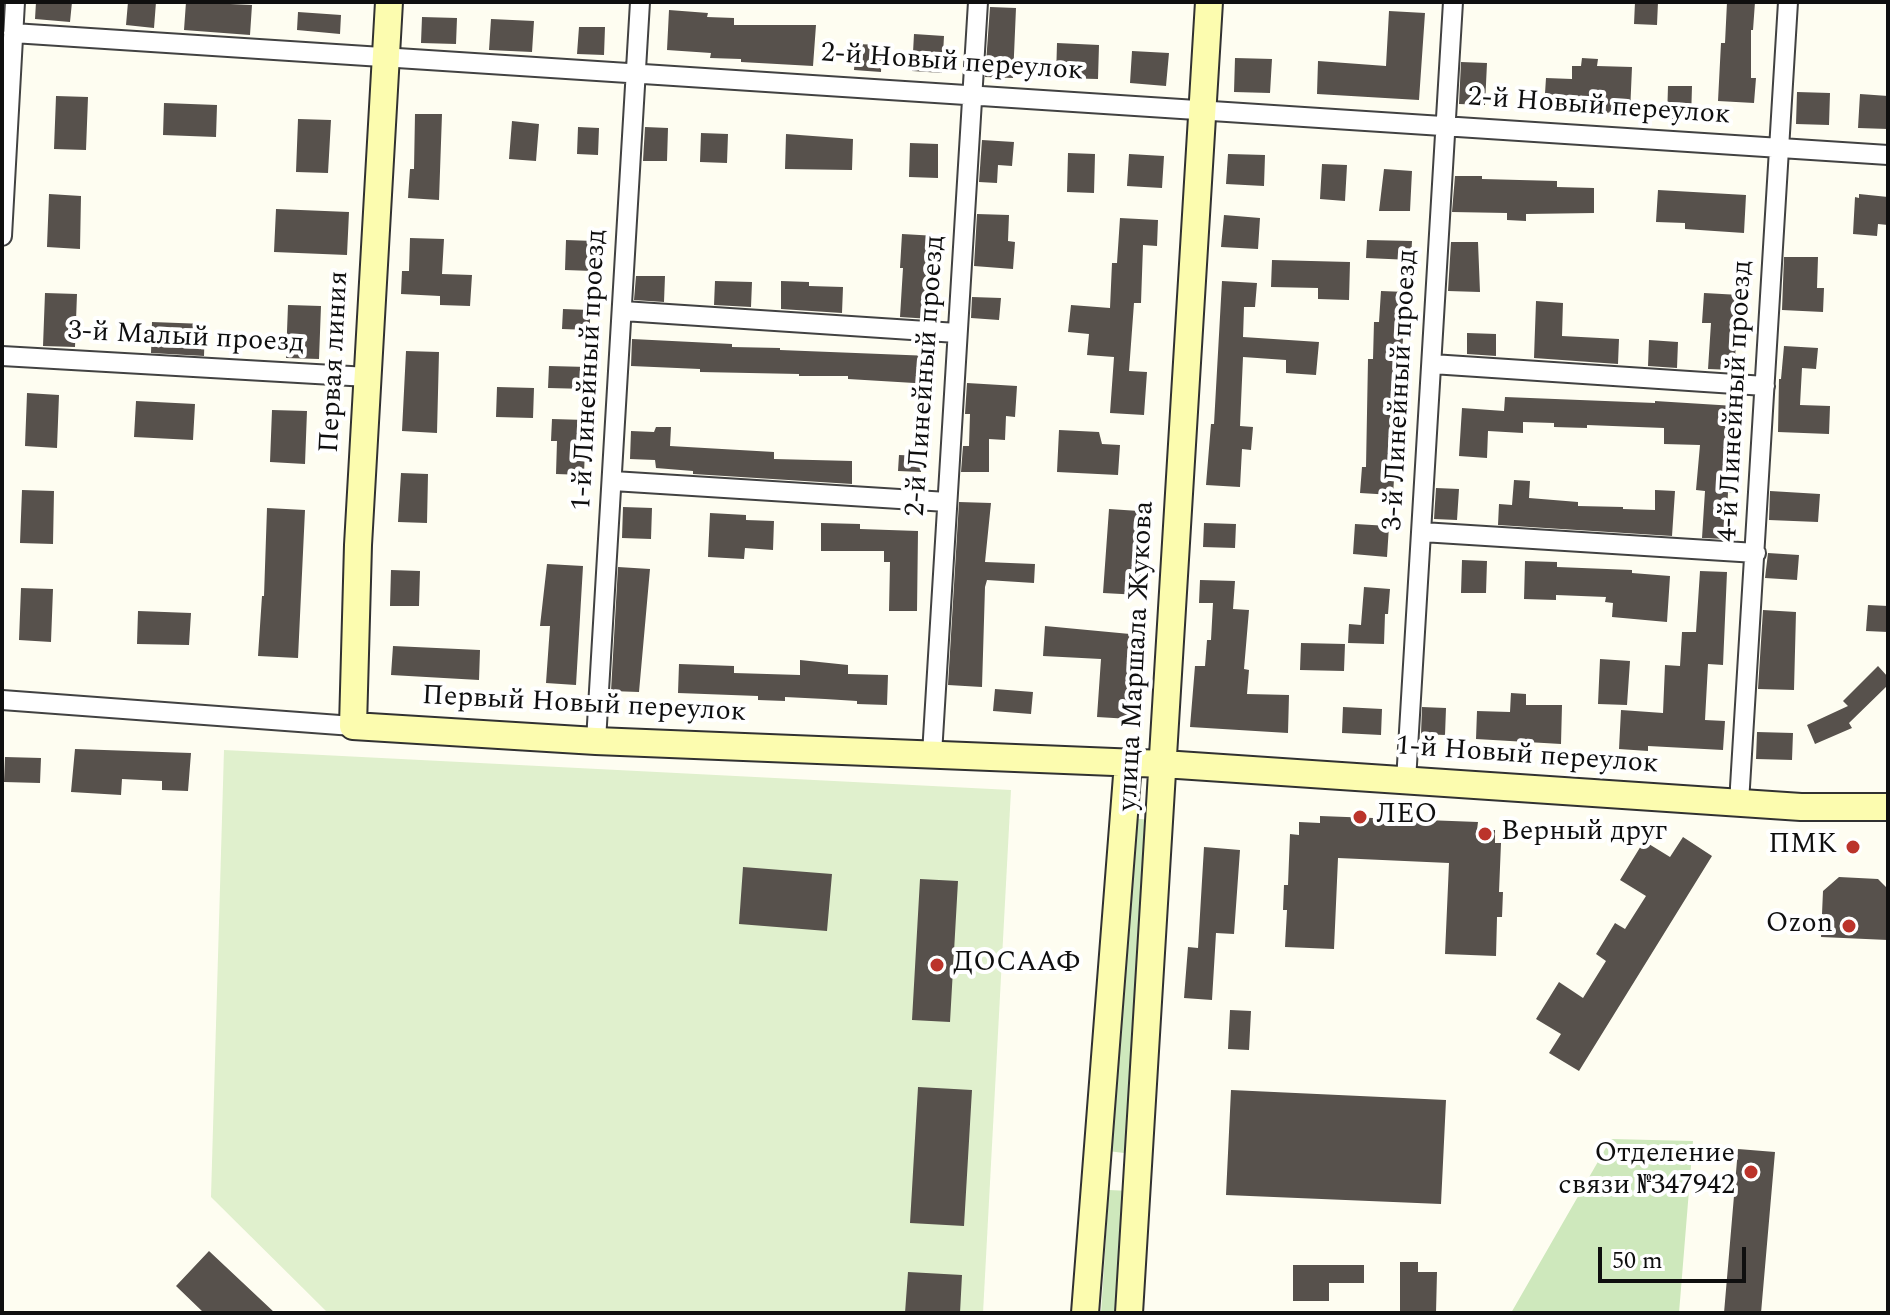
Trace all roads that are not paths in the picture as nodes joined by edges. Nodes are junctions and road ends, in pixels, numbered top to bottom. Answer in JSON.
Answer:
{"nodes":[{"id":1,"x":15,"y":2,"type":"edge"},
{"id":2,"x":389,"y":2,"type":"edge"},
{"id":3,"x":640,"y":2,"type":"edge"},
{"id":4,"x":978,"y":2,"type":"edge"},
{"id":5,"x":1209,"y":2,"type":"edge"},
{"id":6,"x":1453,"y":2,"type":"edge"},
{"id":7,"x":1788,"y":2,"type":"edge"},
{"id":8,"x":13,"y":33,"type":"junction"},
{"id":9,"x":386,"y":57,"type":"junction"},
{"id":10,"x":636,"y":73,"type":"junction"},
{"id":11,"x":972,"y":94,"type":"junction"},
{"id":12,"x":1202,"y":108,"type":"junction"},
{"id":13,"x":1446,"y":125,"type":"junction"},
{"id":14,"x":1779,"y":148,"type":"junction"},
{"id":15,"x":1888,"y":155,"type":"edge"},
{"id":16,"x":2,"y":236,"type":"edge"},
{"id":17,"x":623,"y":311,"type":"junction"},
{"id":18,"x":957,"y":333,"type":"junction"},
{"id":19,"x":2,"y":356,"type":"edge"},
{"id":20,"x":1432,"y":364,"type":"junction"},
{"id":21,"x":368,"y":377,"type":"junction"},
{"id":22,"x":1765,"y":386,"type":"junction"},
{"id":23,"x":613,"y":481,"type":"junction"},
{"id":24,"x":947,"y":502,"type":"junction"},
{"id":25,"x":1422,"y":532,"type":"junction"},
{"id":26,"x":1756,"y":553,"type":"junction"},
{"id":27,"x":2,"y":700,"type":"edge"},
{"id":28,"x":353,"y":726,"type":"junction"},
{"id":29,"x":596,"y":741,"type":"junction"},
{"id":30,"x":932,"y":754,"type":"junction"},
{"id":31,"x":1128,"y":763,"type":"junction"},
{"id":32,"x":1163,"y":764,"type":"junction"},
{"id":33,"x":1406,"y":781,"type":"junction"},
{"id":34,"x":1739,"y":803,"type":"junction"},
{"id":35,"x":1888,"y":807,"type":"edge"},
{"id":36,"x":1096,"y":1170,"type":"junction"},
{"id":37,"x":1137,"y":1176,"type":"junction"},
{"id":38,"x":1085,"y":1313,"type":"edge"},
{"id":39,"x":1129,"y":1313,"type":"edge"}],
"edges":[{"from":1,"to":8,"type":"street"},
{"from":2,"to":9,"type":"main road","name":"Первая линия"},
{"from":3,"to":10,"type":"street","name":"1-й Линейный проезд"},
{"from":4,"to":11,"type":"street","name":"2-й Линейный проезд"},
{"from":5,"to":12,"type":"main road","name":"улица Маршала Жукова"},
{"from":6,"to":13,"type":"street","name":"3-й Линейный проезд"},
{"from":7,"to":14,"type":"street","name":"4-й Линейный проезд"},
{"from":8,"to":9,"type":"street","name":"2-й Новый переулок"},
{"from":8,"to":16,"type":"street"},
{"from":9,"to":10,"type":"street","name":"2-й Новый переулок"},
{"from":9,"to":21,"type":"main road","name":"Первая линия"},
{"from":10,"to":11,"type":"street","name":"2-й Новый переулок"},
{"from":10,"to":17,"type":"street","name":"1-й Линейный проезд"},
{"from":11,"to":12,"type":"street","name":"2-й Новый переулок"},
{"from":11,"to":18,"type":"street","name":"2-й Линейный проезд"},
{"from":12,"to":13,"type":"street","name":"2-й Новый переулок"},
{"from":12,"to":32,"type":"main road","name":"улица Маршала Жукова"},
{"from":13,"to":14,"type":"street","name":"2-й Новый переулок"},
{"from":13,"to":20,"type":"street","name":"3-й Линейный проезд"},
{"from":14,"to":15,"type":"street","name":"2-й Новый переулок"},
{"from":14,"to":22,"type":"street","name":"4-й Линейный проезд"},
{"from":17,"to":18,"type":"street"},
{"from":17,"to":23,"type":"street","name":"1-й Линейный проезд"},
{"from":18,"to":24,"type":"street","name":"2-й Линейный проезд"},
{"from":19,"to":21,"type":"street","name":"3-й Малый проезд"},
{"from":20,"to":22,"type":"street"},
{"from":20,"to":25,"type":"street","name":"3-й Линейный проезд"},
{"from":21,"to":28,"type":"main road","name":"Первая линия"},
{"from":22,"to":26,"type":"street","name":"4-й Линейный проезд"},
{"from":23,"to":24,"type":"street"},
{"from":23,"to":29,"type":"street","name":"1-й Линейный проезд"},
{"from":24,"to":30,"type":"street","name":"2-й Линейный проезд"},
{"from":25,"to":26,"type":"street"},
{"from":25,"to":33,"type":"street","name":"3-й Линейный проезд"},
{"from":26,"to":34,"type":"street","name":"4-й Линейный проезд"},
{"from":27,"to":28,"type":"street","name":"Первый Новый переулок"},
{"from":28,"to":29,"type":"main road","name":"Первый Новый переулок"},
{"from":29,"to":30,"type":"main road","name":"Первый Новый переулок"},
{"from":30,"to":31,"type":"main road","name":"Первый Новый переулок"},
{"from":31,"to":32,"type":"main road","name":"Первый Новый переулок"},
{"from":31,"to":36,"type":"main road","name":"улица Маршала Жукова"},
{"from":32,"to":33,"type":"main road","name":"1-й Новый переулок"},
{"from":32,"to":37,"type":"main road","name":"улица Маршала Жукова"},
{"from":33,"to":34,"type":"main road","name":"1-й Новый переулок"},
{"from":34,"to":35,"type":"main road","name":"1-й Новый переулок"},
{"from":36,"to":37,"type":"main road"},
{"from":36,"to":38,"type":"main road","name":"улица Маршала Жукова"},
{"from":37,"to":39,"type":"main road","name":"улица Маршала Жукова"}]}
